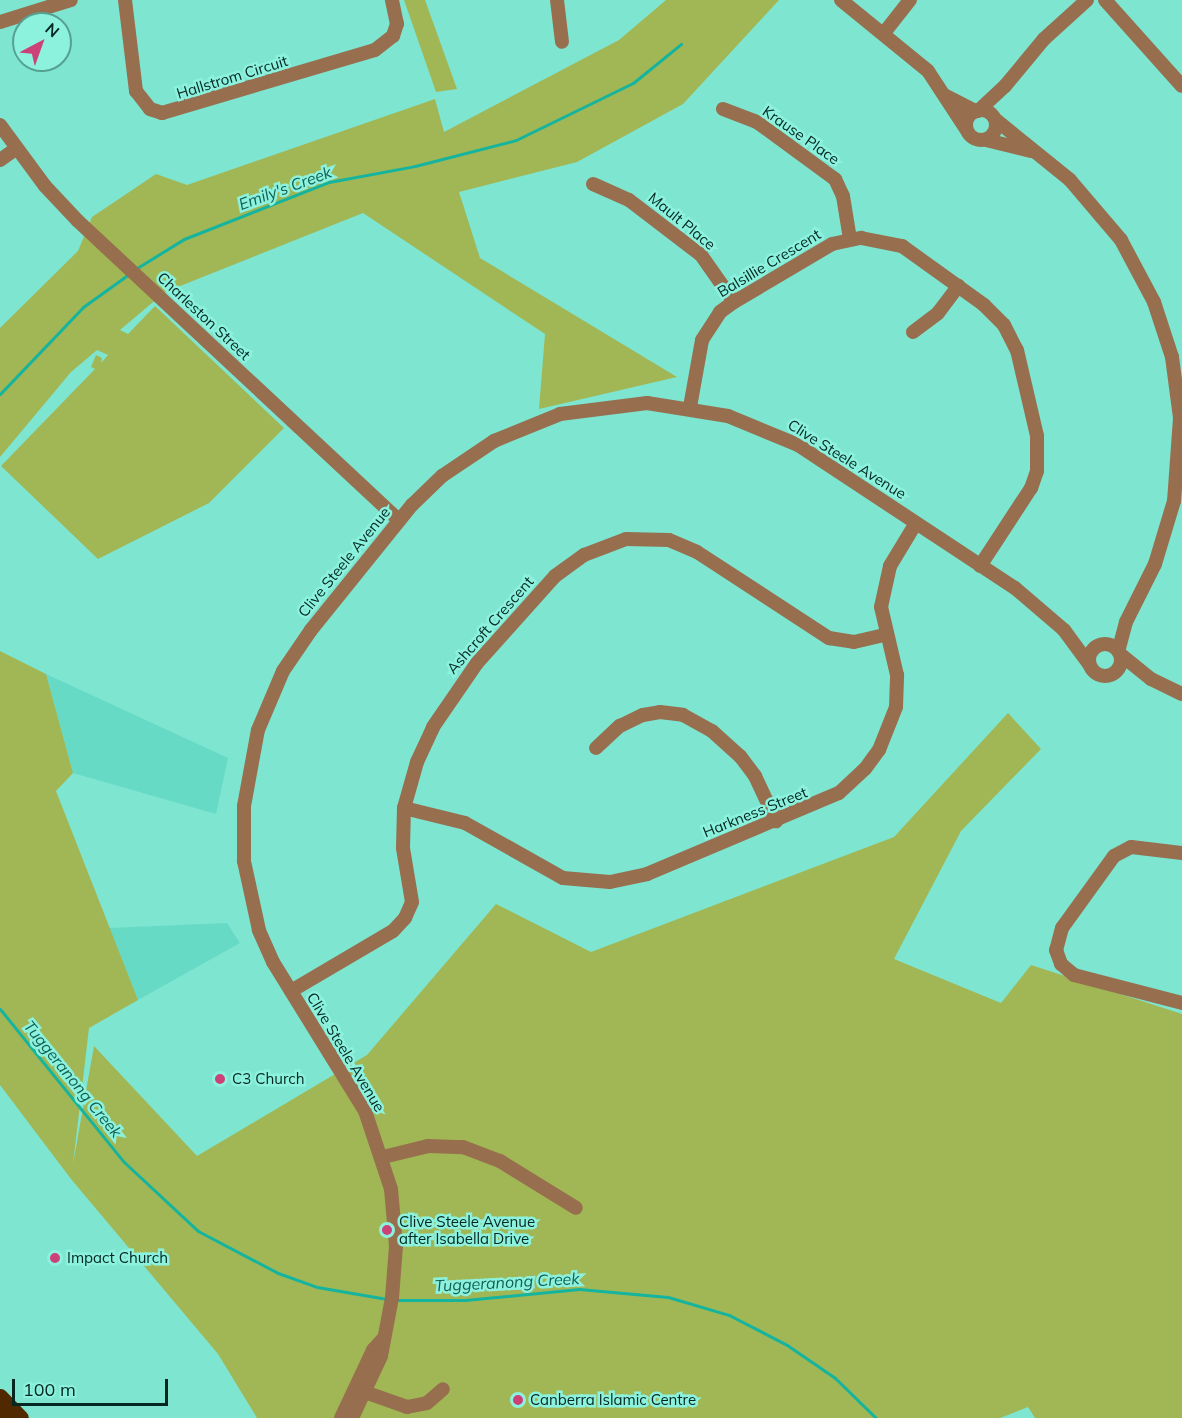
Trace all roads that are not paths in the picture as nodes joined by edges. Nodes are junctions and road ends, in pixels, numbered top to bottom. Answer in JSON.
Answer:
{"nodes":[{"id":1,"x":71,"y":0,"type":"edge"},
{"id":2,"x":125,"y":0,"type":"edge"},
{"id":3,"x":392,"y":0,"type":"edge"},
{"id":4,"x":557,"y":0,"type":"edge"},
{"id":5,"x":842,"y":0,"type":"edge"},
{"id":6,"x":910,"y":0,"type":"edge"},
{"id":7,"x":1087,"y":0,"type":"edge"},
{"id":8,"x":1106,"y":0,"type":"edge"},
{"id":9,"x":0,"y":22,"type":"edge"},
{"id":10,"x":884,"y":33,"type":"junction"},
{"id":11,"x":562,"y":42,"type":"dead end"},
{"id":12,"x":1005,"y":86,"type":"junction"},
{"id":13,"x":1182,"y":86,"type":"edge"},
{"id":14,"x":946,"y":96,"type":"junction"},
{"id":15,"x":723,"y":109,"type":"dead end"},
{"id":16,"x":977,"y":111,"type":"junction"},
{"id":17,"x":995,"y":119,"type":"junction"},
{"id":18,"x":0,"y":124,"type":"edge"},
{"id":19,"x":966,"y":129,"type":"junction"},
{"id":20,"x":986,"y":140,"type":"junction"},
{"id":21,"x":16,"y":149,"type":"junction"},
{"id":22,"x":1038,"y":154,"type":"junction"},
{"id":23,"x":0,"y":160,"type":"edge"},
{"id":24,"x":593,"y":184,"type":"dead end"},
{"id":25,"x":850,"y":239,"type":"junction"},
{"id":26,"x":958,"y":286,"type":"junction"},
{"id":27,"x":734,"y":302,"type":"junction"},
{"id":28,"x":913,"y":332,"type":"dead end"},
{"id":29,"x":690,"y":407,"type":"junction"},
{"id":30,"x":399,"y":520,"type":"junction"},
{"id":31,"x":916,"y":523,"type":"junction"},
{"id":32,"x":980,"y":566,"type":"junction"},
{"id":33,"x":1126,"y":622,"type":"junction"},
{"id":34,"x":1065,"y":630,"type":"junction"},
{"id":35,"x":885,"y":635,"type":"junction"},
{"id":36,"x":1100,"y":644,"type":"junction"},
{"id":37,"x":1119,"y":652,"type":"junction"},
{"id":38,"x":1089,"y":664,"type":"junction"},
{"id":39,"x":1113,"y":674,"type":"junction"},
{"id":40,"x":1151,"y":679,"type":"junction"},
{"id":41,"x":1182,"y":694,"type":"edge"},
{"id":42,"x":596,"y":748,"type":"dead end"},
{"id":43,"x":404,"y":808,"type":"junction"},
{"id":44,"x":776,"y":821,"type":"junction"},
{"id":45,"x":1182,"y":854,"type":"edge"},
{"id":46,"x":291,"y":991,"type":"junction"},
{"id":47,"x":1182,"y":1003,"type":"edge"},
{"id":48,"x":383,"y":1157,"type":"junction"},
{"id":49,"x":576,"y":1208,"type":"dead end"},
{"id":50,"x":443,"y":1389,"type":"dead end"},
{"id":51,"x":361,"y":1391,"type":"junction"},
{"id":52,"x":0,"y":1396,"type":"edge"},
{"id":53,"x":0,"y":1411,"type":"edge"},
{"id":54,"x":347,"y":1417,"type":"edge"},
{"id":55,"x":6,"y":1418,"type":"edge"},
{"id":56,"x":21,"y":1418,"type":"edge"}],
"edges":[{"from":1,"to":9,"type":"street"},
{"from":2,"to":3,"type":"street","name":"Hallstrom Circuit"},
{"from":4,"to":11,"type":"street"},
{"from":5,"to":10,"type":"street"},
{"from":6,"to":10,"type":"street"},
{"from":7,"to":12,"type":"street"},
{"from":8,"to":13,"type":"street"},
{"from":10,"to":14,"type":"street"},
{"from":12,"to":16,"type":"street"},
{"from":12,"to":17,"type":"street"},
{"from":14,"to":16,"type":"street"},
{"from":14,"to":19,"type":"street"},
{"from":15,"to":25,"type":"street","name":"Krause Place"},
{"from":16,"to":17,"type":"street"},
{"from":16,"to":19,"type":"street"},
{"from":17,"to":20,"type":"street"},
{"from":17,"to":22,"type":"street"},
{"from":18,"to":21,"type":"street","name":"Charleston Street"},
{"from":19,"to":20,"type":"street"},
{"from":20,"to":22,"type":"street"},
{"from":21,"to":23,"type":"street"},
{"from":21,"to":30,"type":"street","name":"Charleston Street"},
{"from":22,"to":33,"type":"street"},
{"from":24,"to":27,"type":"street","name":"Mault Place"},
{"from":25,"to":26,"type":"street","name":"Balsillie Crescent"},
{"from":25,"to":27,"type":"street","name":"Balsillie Crescent"},
{"from":26,"to":28,"type":"street"},
{"from":26,"to":32,"type":"street","name":"Balsillie Crescent"},
{"from":27,"to":29,"type":"street","name":"Balsillie Crescent"},
{"from":29,"to":30,"type":"street","name":"Clive Steele Avenue"},
{"from":29,"to":31,"type":"street","name":"Clive Steele Avenue"},
{"from":30,"to":46,"type":"street","name":"Clive Steele Avenue"},
{"from":31,"to":32,"type":"street","name":"Clive Steele Avenue"},
{"from":31,"to":35,"type":"street","name":"Harkness Street"},
{"from":32,"to":34,"type":"street","name":"Clive Steele Avenue"},
{"from":33,"to":36,"type":"street"},
{"from":33,"to":37,"type":"street"},
{"from":34,"to":36,"type":"street","name":"Clive Steele Avenue"},
{"from":34,"to":38,"type":"street","name":"Clive Steele Avenue"},
{"from":35,"to":43,"type":"street","name":"Ashcroft Crescent"},
{"from":35,"to":44,"type":"street","name":"Harkness Street"},
{"from":36,"to":37,"type":"street"},
{"from":36,"to":38,"type":"street"},
{"from":37,"to":39,"type":"street"},
{"from":37,"to":40,"type":"street"},
{"from":38,"to":39,"type":"street"},
{"from":39,"to":40,"type":"street"},
{"from":40,"to":41,"type":"street"},
{"from":42,"to":44,"type":"street"},
{"from":43,"to":44,"type":"street","name":"Harkness Street"},
{"from":43,"to":46,"type":"street","name":"Ashcroft Crescent"},
{"from":45,"to":47,"type":"street"},
{"from":46,"to":48,"type":"street","name":"Clive Steele Avenue"},
{"from":48,"to":49,"type":"street"},
{"from":48,"to":51,"type":"street","name":"Clive Steele Avenue"},
{"from":50,"to":51,"type":"street"},
{"from":51,"to":54,"type":"street","name":"Clive Steele Avenue"},
{"from":52,"to":56,"type":"main road"},
{"from":53,"to":55,"type":"main road"}]}
